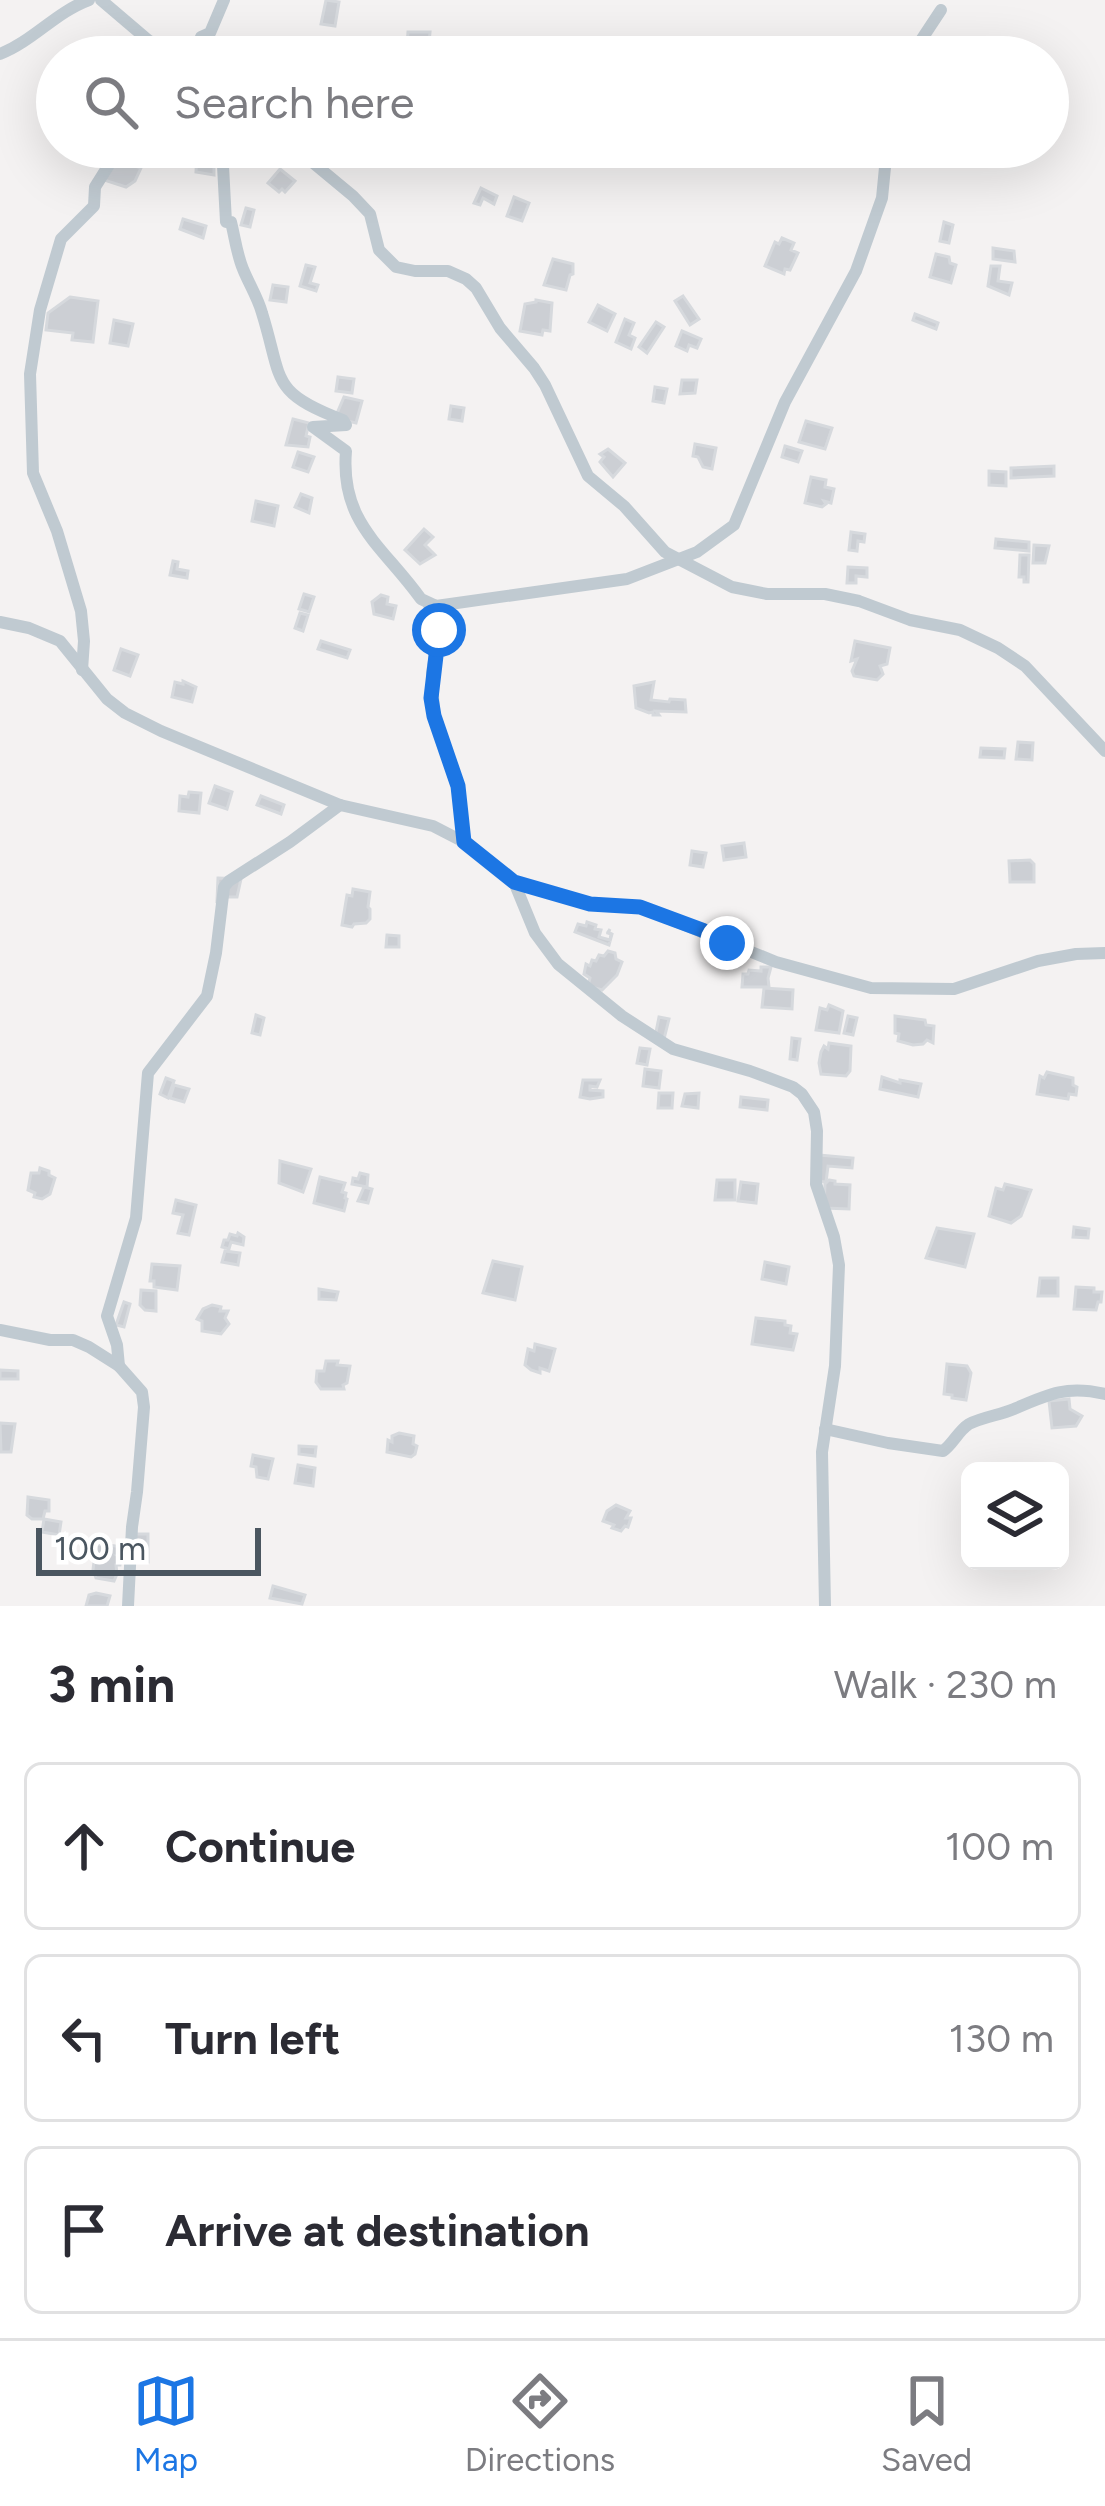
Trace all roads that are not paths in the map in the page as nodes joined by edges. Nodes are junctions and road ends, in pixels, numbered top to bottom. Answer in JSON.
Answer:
{"nodes":[{"id":1,"x":89,"y":0,"type":"edge"},
{"id":2,"x":101,"y":0,"type":"edge"},
{"id":3,"x":224,"y":0,"type":"edge"},
{"id":4,"x":941,"y":10,"type":"dead end"},
{"id":5,"x":143,"y":36,"type":"edge"},
{"id":6,"x":205,"y":36,"type":"edge"},
{"id":7,"x":924,"y":36,"type":"edge"},
{"id":8,"x":0,"y":53,"type":"edge"},
{"id":9,"x":107,"y":168,"type":"edge"},
{"id":10,"x":223,"y":168,"type":"edge"},
{"id":11,"x":319,"y":168,"type":"edge"},
{"id":12,"x":885,"y":168,"type":"edge"},
{"id":13,"x":679,"y":561,"type":"junction"},
{"id":14,"x":429,"y":604,"type":"junction"},
{"id":15,"x":0,"y":622,"type":"edge"},
{"id":16,"x":82,"y":670,"type":"junction"},
{"id":17,"x":1105,"y":751,"type":"edge"},
{"id":18,"x":340,"y":805,"type":"junction"},
{"id":19,"x":464,"y":842,"type":"junction"},
{"id":20,"x":514,"y":882,"type":"junction"},
{"id":21,"x":1105,"y":953,"type":"edge"},
{"id":22,"x":0,"y":1330,"type":"edge"},
{"id":23,"x":119,"y":1366,"type":"junction"},
{"id":24,"x":1105,"y":1394,"type":"edge"},
{"id":25,"x":825,"y":1429,"type":"junction"},
{"id":26,"x":128,"y":1606,"type":"edge"},
{"id":27,"x":825,"y":1606,"type":"edge"}],
"edges":[{"from":1,"to":8,"type":"street"},
{"from":2,"to":5,"type":"street"},
{"from":3,"to":6,"type":"street"},
{"from":4,"to":7,"type":"street"},
{"from":9,"to":16,"type":"street"},
{"from":10,"to":14,"type":"street"},
{"from":11,"to":13,"type":"street"},
{"from":12,"to":13,"type":"street"},
{"from":13,"to":14,"type":"street"},
{"from":13,"to":17,"type":"street"},
{"from":14,"to":19,"type":"street"},
{"from":15,"to":16,"type":"street"},
{"from":16,"to":18,"type":"street"},
{"from":18,"to":19,"type":"street"},
{"from":18,"to":23,"type":"street"},
{"from":19,"to":20,"type":"street"},
{"from":20,"to":21,"type":"street"},
{"from":20,"to":25,"type":"street"},
{"from":22,"to":23,"type":"street"},
{"from":23,"to":26,"type":"street"},
{"from":24,"to":25,"type":"street"},
{"from":25,"to":27,"type":"street"}]}
